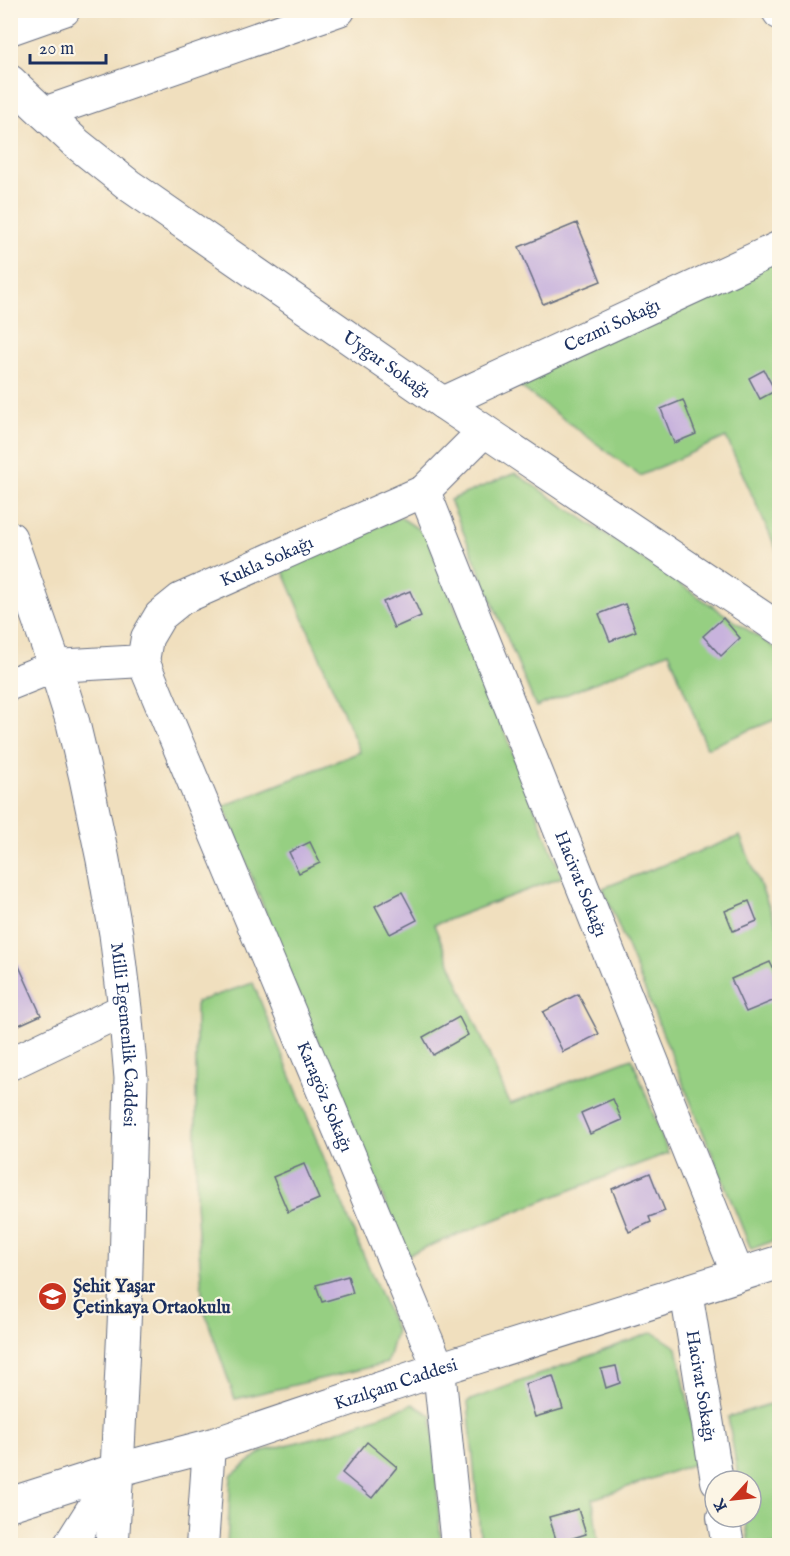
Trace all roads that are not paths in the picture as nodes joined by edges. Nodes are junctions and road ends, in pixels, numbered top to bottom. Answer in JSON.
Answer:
{"nodes":[{"id":1,"x":64,"y":10,"type":"edge"},
{"id":2,"x":339,"y":10,"type":"edge"},
{"id":3,"x":10,"y":29,"type":"edge"},
{"id":4,"x":10,"y":81,"type":"edge"},
{"id":5,"x":44,"y":113,"type":"junction"},
{"id":6,"x":780,"y":246,"type":"edge"},
{"id":7,"x":443,"y":403,"type":"junction"},
{"id":8,"x":484,"y":430,"type":"junction"},
{"id":9,"x":424,"y":491,"type":"junction"},
{"id":10,"x":10,"y":538,"type":"edge"},
{"id":11,"x":780,"y":629,"type":"edge"},
{"id":12,"x":143,"y":661,"type":"junction"},
{"id":13,"x":55,"y":666,"type":"junction"},
{"id":14,"x":10,"y":684,"type":"edge"},
{"id":15,"x":125,"y":1009,"type":"junction"},
{"id":16,"x":10,"y":1064,"type":"edge"},
{"id":17,"x":780,"y":1262,"type":"edge"},
{"id":18,"x":738,"y":1275,"type":"junction"},
{"id":19,"x":686,"y":1291,"type":"junction"},
{"id":20,"x":440,"y":1369,"type":"junction"},
{"id":21,"x":209,"y":1446,"type":"junction"},
{"id":22,"x":715,"y":1469,"type":"edge"},
{"id":23,"x":117,"y":1470,"type":"junction"},
{"id":24,"x":10,"y":1504,"type":"edge"},
{"id":25,"x":725,"y":1529,"type":"edge"},
{"id":26,"x":69,"y":1545,"type":"edge"},
{"id":27,"x":112,"y":1545,"type":"edge"},
{"id":28,"x":202,"y":1545,"type":"edge"},
{"id":29,"x":457,"y":1545,"type":"edge"},
{"id":30,"x":728,"y":1545,"type":"edge"}],
"edges":[{"from":1,"to":3,"type":"street"},
{"from":2,"to":5,"type":"street"},
{"from":4,"to":5,"type":"street","name":"Uygar Sokağı"},
{"from":5,"to":7,"type":"street","name":"Uygar Sokağı"},
{"from":6,"to":7,"type":"street","name":"Cezmi Sokağı"},
{"from":7,"to":8,"type":"street","name":"Uygar Sokağı"},
{"from":8,"to":9,"type":"street","name":"Kukla Sokağı"},
{"from":8,"to":11,"type":"street","name":"Uygar Sokağı"},
{"from":9,"to":12,"type":"street","name":"Kukla Sokağı"},
{"from":9,"to":18,"type":"street","name":"Hacivat Sokağı"},
{"from":10,"to":13,"type":"street","name":"Milli Egemenlik Caddesi"},
{"from":12,"to":13,"type":"street"},
{"from":12,"to":20,"type":"street","name":"Karagöz Sokağı"},
{"from":13,"to":14,"type":"street"},
{"from":13,"to":15,"type":"street","name":"Milli Egemenlik Caddesi"},
{"from":15,"to":16,"type":"street"},
{"from":15,"to":23,"type":"street","name":"Milli Egemenlik Caddesi"},
{"from":17,"to":18,"type":"street","name":"Kızılçam Caddesi"},
{"from":18,"to":19,"type":"street","name":"Kızılçam Caddesi"},
{"from":19,"to":20,"type":"street","name":"Kızılçam Caddesi"},
{"from":19,"to":22,"type":"street","name":"Hacivat Sokağı"},
{"from":20,"to":21,"type":"street","name":"Kızılçam Caddesi"},
{"from":20,"to":29,"type":"street","name":"Karagöz Sokağı"},
{"from":21,"to":23,"type":"street","name":"Kızılçam Caddesi"},
{"from":21,"to":28,"type":"street"},
{"from":23,"to":24,"type":"street","name":"Kızılçam Caddesi"},
{"from":23,"to":26,"type":"street"},
{"from":23,"to":27,"type":"street","name":"Milli Egemenlik Caddesi"},
{"from":25,"to":30,"type":"street"}]}
